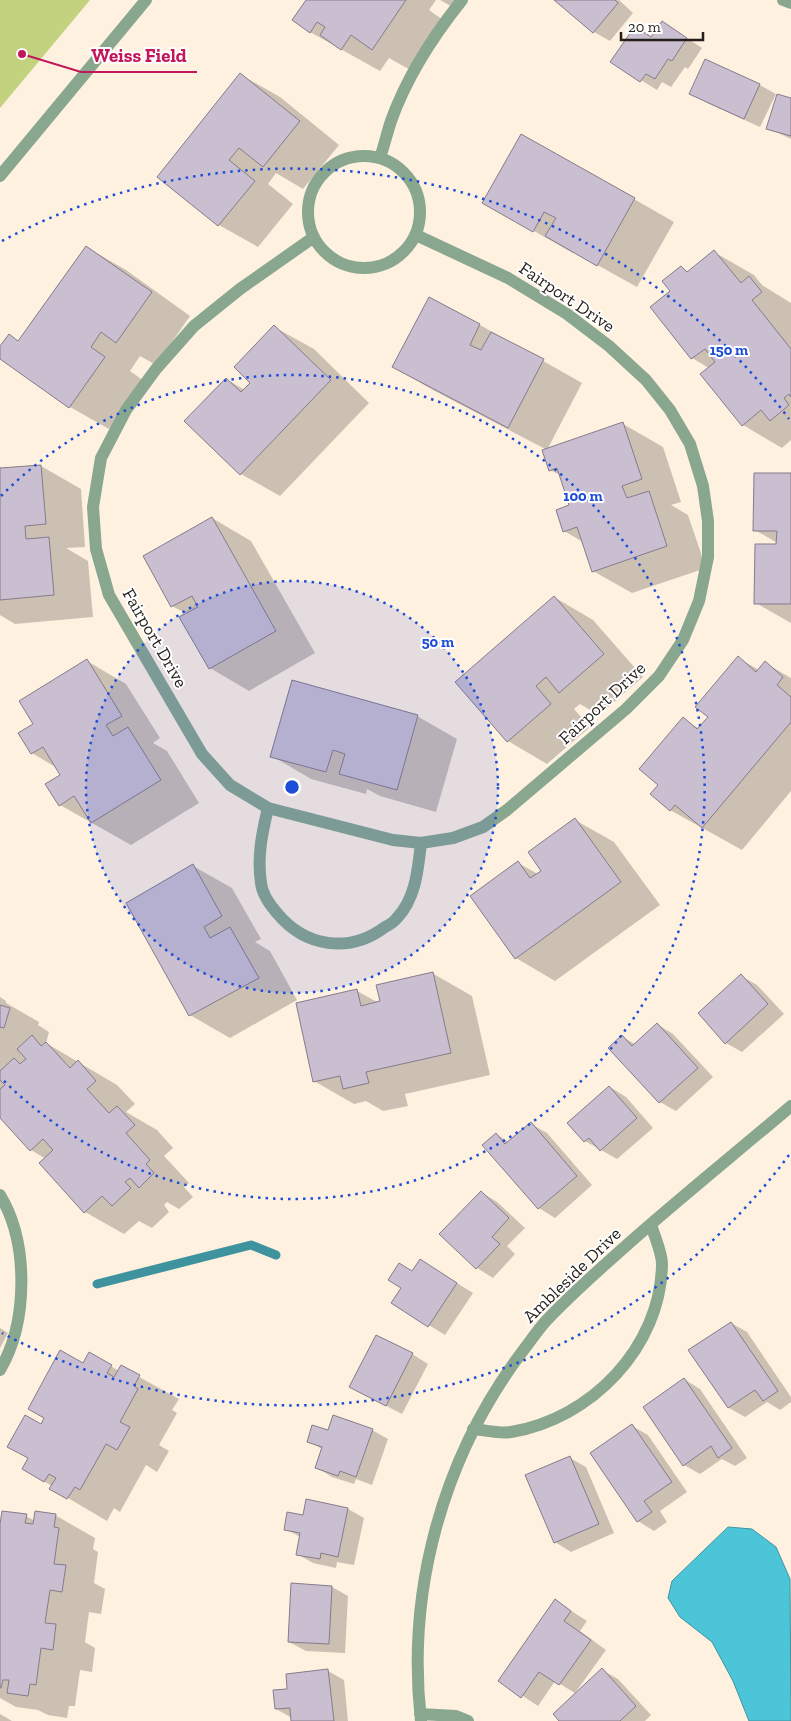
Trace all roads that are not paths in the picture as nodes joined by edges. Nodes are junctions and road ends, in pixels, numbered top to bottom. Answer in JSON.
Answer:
{"nodes":[{"id":1,"x":146,"y":0,"type":"edge"},
{"id":2,"x":462,"y":0,"type":"edge"},
{"id":3,"x":784,"y":0,"type":"edge"},
{"id":4,"x":791,"y":3,"type":"edge"},
{"id":5,"x":380,"y":158,"type":"junction"},
{"id":6,"x":0,"y":176,"type":"edge"},
{"id":7,"x":416,"y":235,"type":"junction"},
{"id":8,"x":314,"y":237,"type":"junction"},
{"id":9,"x":268,"y":808,"type":"junction"},
{"id":10,"x":421,"y":843,"type":"junction"},
{"id":11,"x":791,"y":1106,"type":"edge"},
{"id":12,"x":0,"y":1195,"type":"edge"},
{"id":13,"x":650,"y":1224,"type":"junction"},
{"id":14,"x":0,"y":1370,"type":"edge"},
{"id":15,"x":473,"y":1429,"type":"junction"},
{"id":16,"x":420,"y":1718,"type":"edge"},
{"id":17,"x":468,"y":1721,"type":"edge"}],
"edges":[{"from":1,"to":6,"type":"street"},
{"from":2,"to":5,"type":"street"},
{"from":3,"to":4,"type":"street"},
{"from":5,"to":7,"type":"street"},
{"from":5,"to":8,"type":"street"},
{"from":7,"to":8,"type":"street"},
{"from":7,"to":10,"type":"street","name":"Fairport Drive"},
{"from":8,"to":9,"type":"street","name":"Fairport Drive"},
{"from":9,"to":10,"type":"street","name":"Fairport Drive"},
{"from":9,"to":10,"type":"street"},
{"from":11,"to":13,"type":"street","name":"Ambleside Drive"},
{"from":12,"to":14,"type":"street"},
{"from":13,"to":15,"type":"street","name":"Ambleside Drive"},
{"from":13,"to":15,"type":"street"},
{"from":15,"to":16,"type":"street","name":"Ambleside Drive"},
{"from":16,"to":17,"type":"street","name":"Ambleside Drive"}]}
